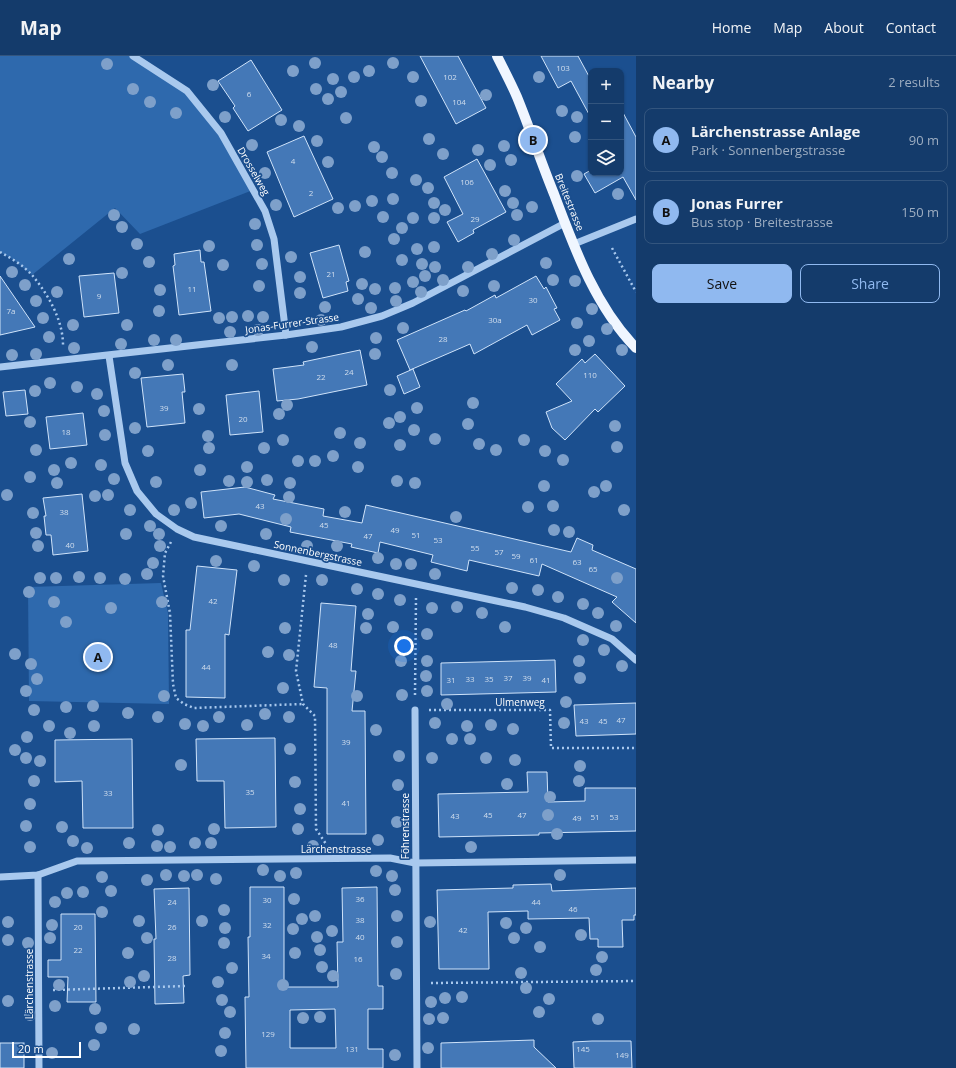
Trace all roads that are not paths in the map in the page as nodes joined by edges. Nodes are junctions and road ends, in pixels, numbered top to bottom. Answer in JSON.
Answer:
{"nodes":[{"id":1,"x":133,"y":56,"type":"edge"},
{"id":2,"x":497,"y":56,"type":"edge"},
{"id":3,"x":636,"y":219,"type":"edge"},
{"id":4,"x":565,"y":223,"type":"junction"},
{"id":5,"x":574,"y":244,"type":"junction"},
{"id":6,"x":286,"y":335,"type":"junction"},
{"id":7,"x":636,"y":348,"type":"edge"},
{"id":8,"x":109,"y":356,"type":"junction"},
{"id":9,"x":0,"y":367,"type":"edge"},
{"id":10,"x":636,"y":660,"type":"edge"},
{"id":11,"x":415,"y":710,"type":"road end"},
{"id":12,"x":636,"y":860,"type":"edge"},
{"id":13,"x":415,"y":863,"type":"junction"},
{"id":14,"x":38,"y":875,"type":"junction"},
{"id":15,"x":0,"y":877,"type":"edge"},
{"id":16,"x":39,"y":1068,"type":"edge"},
{"id":17,"x":417,"y":1068,"type":"edge"}],
"edges":[{"from":1,"to":6,"type":"street","name":"Drosselweg"},
{"from":2,"to":4,"type":"main road","name":"Breitestrasse"},
{"from":3,"to":5,"type":"street"},
{"from":4,"to":5,"type":"main road","name":"Breitestrasse"},
{"from":4,"to":6,"type":"street","name":"Jonas-Furrer-Strasse"},
{"from":5,"to":7,"type":"main road","name":"Breitestrasse"},
{"from":6,"to":8,"type":"street","name":"Jonas-Furrer-Strasse"},
{"from":8,"to":9,"type":"street","name":"Jonas-Furrer-Strasse"},
{"from":8,"to":10,"type":"street","name":"Sonnenbergstrasse"},
{"from":11,"to":13,"type":"street","name":"Föhrenstrasse"},
{"from":12,"to":13,"type":"street","name":"Lärchenstrasse"},
{"from":13,"to":14,"type":"street","name":"Lärchenstrasse"},
{"from":13,"to":17,"type":"street","name":"Föhrenstrasse"},
{"from":14,"to":15,"type":"street","name":"Lärchenstrasse"},
{"from":14,"to":16,"type":"street","name":"Lärchenstrasse"}]}
